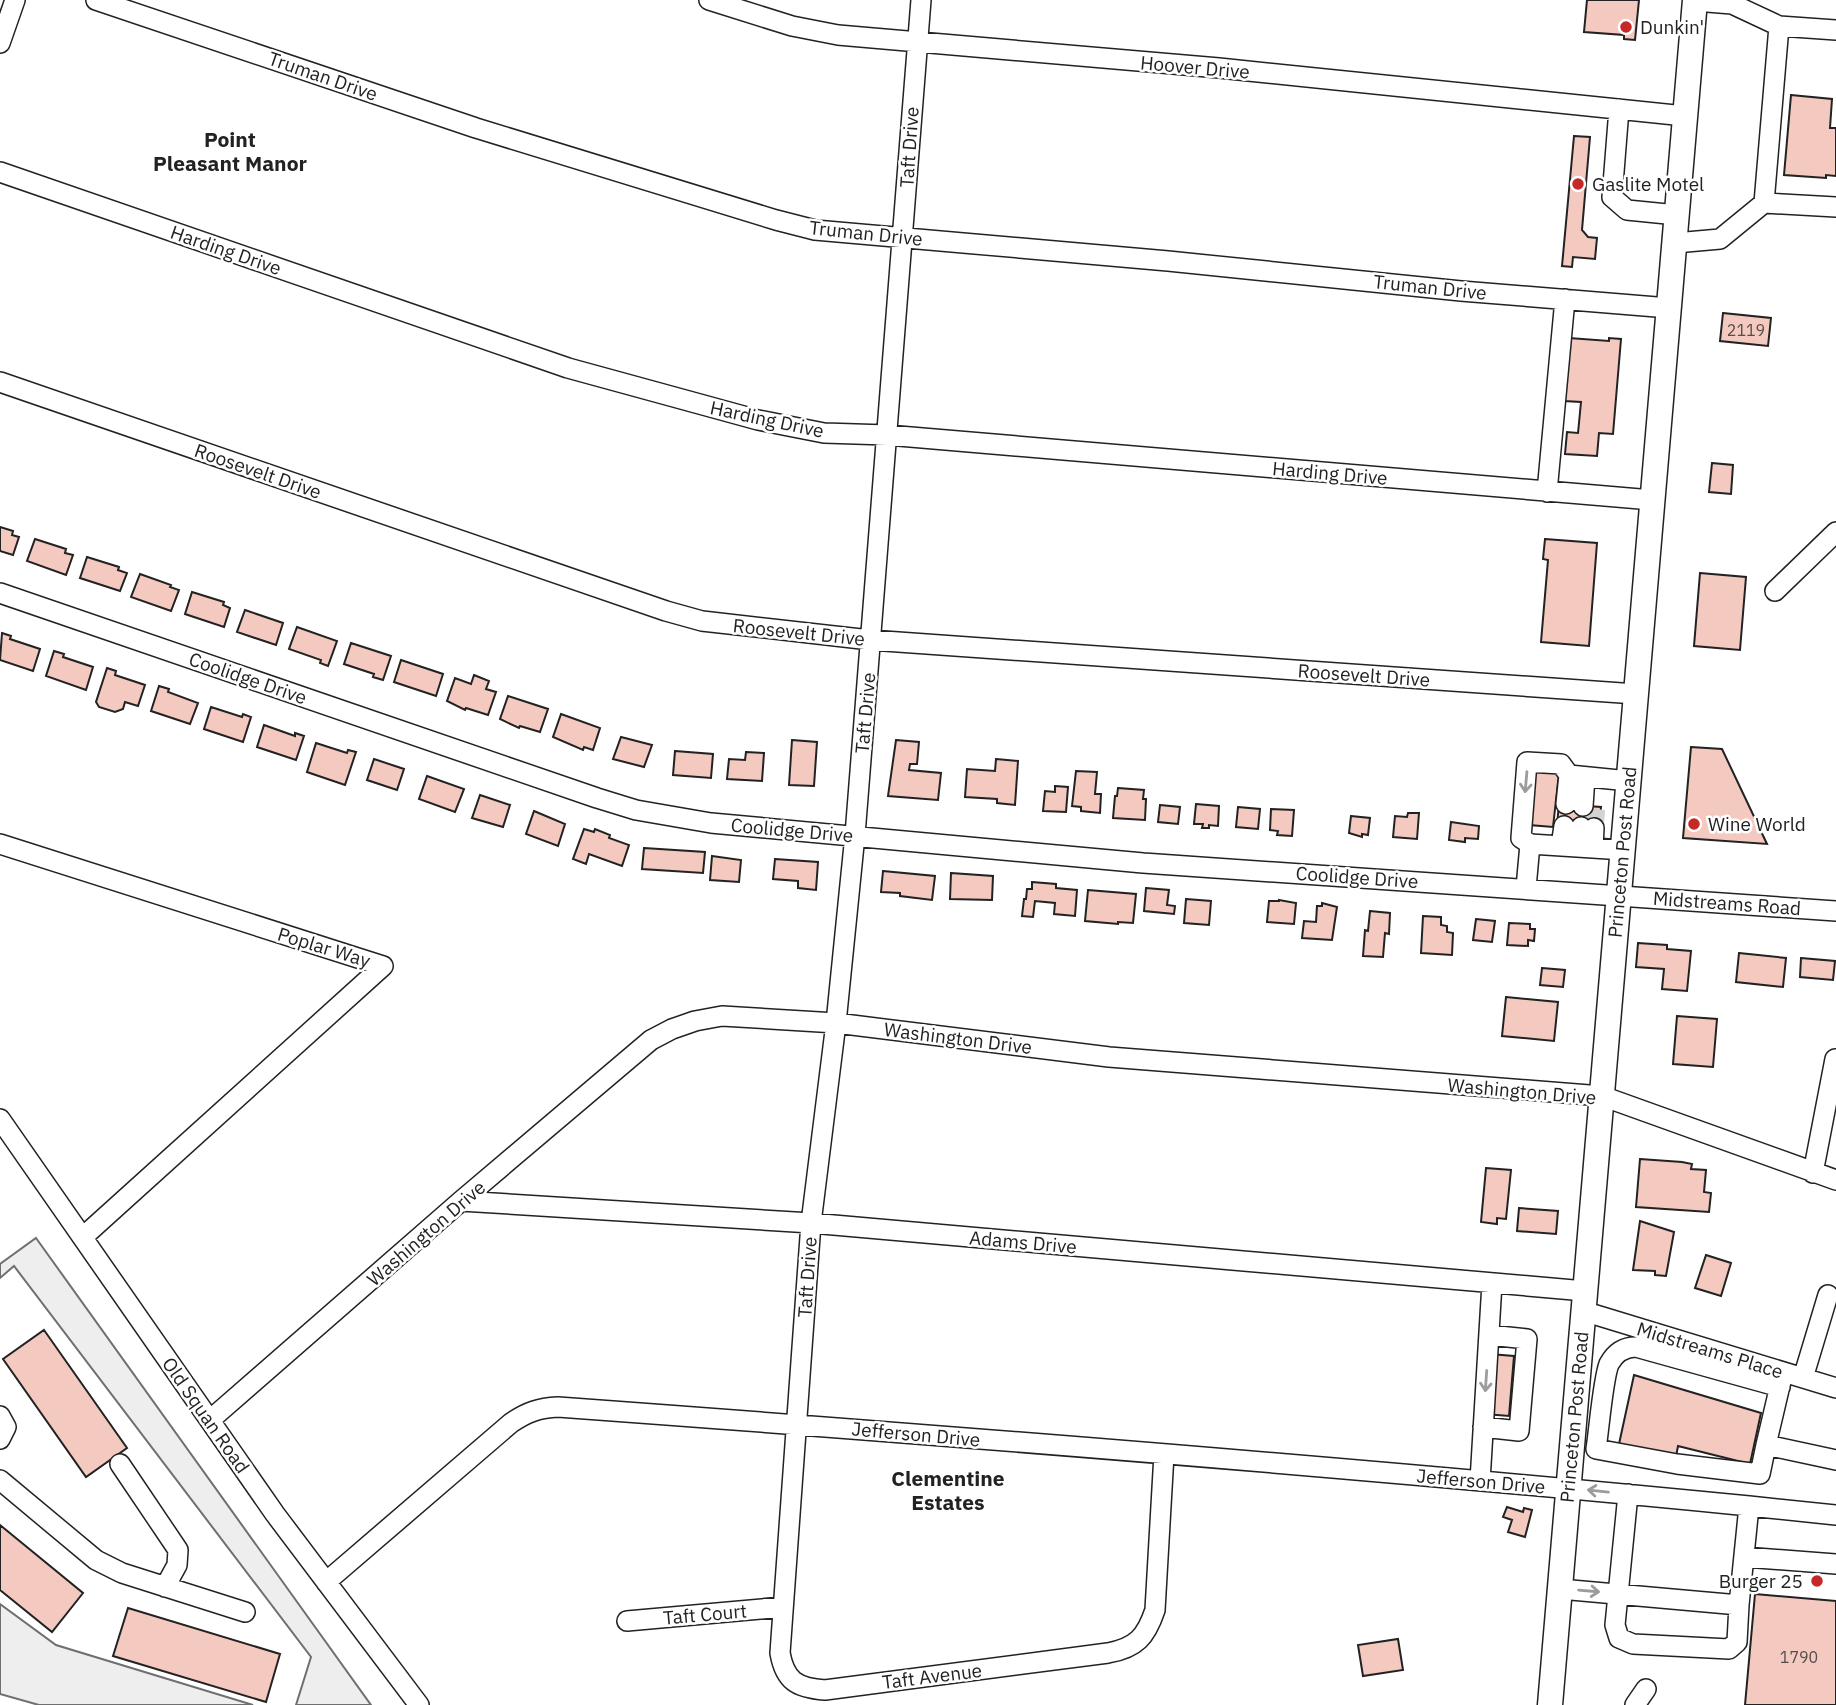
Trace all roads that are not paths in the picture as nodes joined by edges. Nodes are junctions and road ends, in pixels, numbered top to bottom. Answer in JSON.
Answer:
{"nodes":[{"id":1,"x":15,"y":0,"type":"edge"},
{"id":2,"x":96,"y":0,"type":"edge"},
{"id":3,"x":709,"y":0,"type":"edge"},
{"id":4,"x":921,"y":0,"type":"edge"},
{"id":5,"x":1695,"y":0,"type":"edge"},
{"id":6,"x":1779,"y":26,"type":"junction"},
{"id":7,"x":1836,"y":30,"type":"edge"},
{"id":8,"x":0,"y":43,"type":"edge"},
{"id":9,"x":917,"y":44,"type":"junction"},
{"id":10,"x":1619,"y":109,"type":"junction"},
{"id":11,"x":1685,"y":116,"type":"junction"},
{"id":12,"x":0,"y":172,"type":"edge"},
{"id":13,"x":1764,"y":203,"type":"junction"},
{"id":14,"x":1836,"y":208,"type":"edge"},
{"id":15,"x":1677,"y":215,"type":"junction"},
{"id":16,"x":902,"y":238,"type":"junction"},
{"id":17,"x":1675,"y":243,"type":"junction"},
{"id":18,"x":1565,"y":299,"type":"junction"},
{"id":19,"x":1669,"y":308,"type":"junction"},
{"id":20,"x":0,"y":382,"type":"edge"},
{"id":21,"x":887,"y":435,"type":"junction"},
{"id":22,"x":1547,"y":492,"type":"junction"},
{"id":23,"x":1653,"y":500,"type":"junction"},
{"id":24,"x":1836,"y":532,"type":"edge"},
{"id":25,"x":1775,"y":591,"type":"dead end"},
{"id":26,"x":0,"y":593,"type":"edge"},
{"id":27,"x":870,"y":640,"type":"junction"},
{"id":28,"x":1636,"y":694,"type":"junction"},
{"id":29,"x":1584,"y":776,"type":"junction"},
{"id":30,"x":1629,"y":781,"type":"junction"},
{"id":31,"x":855,"y":835,"type":"junction"},
{"id":32,"x":0,"y":844,"type":"edge"},
{"id":33,"x":1530,"y":844,"type":"junction"},
{"id":34,"x":1623,"y":850,"type":"junction"},
{"id":35,"x":1526,"y":888,"type":"junction"},
{"id":36,"x":1619,"y":894,"type":"junction"},
{"id":37,"x":1836,"y":911,"type":"edge"},
{"id":38,"x":836,"y":1023,"type":"junction"},
{"id":39,"x":1835,"y":1059,"type":"edge"},
{"id":40,"x":1602,"y":1096,"type":"junction"},
{"id":41,"x":0,"y":1119,"type":"edge"},
{"id":42,"x":1813,"y":1172,"type":"junction"},
{"id":43,"x":1836,"y":1180,"type":"edge"},
{"id":44,"x":461,"y":1202,"type":"junction"},
{"id":45,"x":811,"y":1223,"type":"junction"},
{"id":46,"x":83,"y":1237,"type":"junction"},
{"id":47,"x":1492,"y":1283,"type":"junction"},
{"id":48,"x":1828,"y":1296,"type":"dead end"},
{"id":49,"x":1584,"y":1301,"type":"junction"},
{"id":50,"x":1639,"y":1338,"type":"junction"},
{"id":51,"x":1489,"y":1339,"type":"junction"},
{"id":52,"x":1803,"y":1378,"type":"junction"},
{"id":53,"x":1782,"y":1380,"type":"junction"},
{"id":54,"x":1836,"y":1388,"type":"edge"},
{"id":55,"x":1576,"y":1397,"type":"junction"},
{"id":56,"x":1603,"y":1400,"type":"junction"},
{"id":57,"x":0,"y":1416,"type":"edge"},
{"id":58,"x":209,"y":1420,"type":"junction"},
{"id":59,"x":1483,"y":1423,"type":"junction"},
{"id":60,"x":796,"y":1424,"type":"junction"},
{"id":61,"x":0,"y":1439,"type":"edge"},
{"id":62,"x":1766,"y":1445,"type":"junction"},
{"id":63,"x":1164,"y":1454,"type":"junction"},
{"id":64,"x":1836,"y":1460,"type":"edge"},
{"id":65,"x":120,"y":1464,"type":"dead end"},
{"id":66,"x":0,"y":1479,"type":"edge"},
{"id":67,"x":1480,"y":1481,"type":"junction"},
{"id":68,"x":1568,"y":1488,"type":"junction"},
{"id":69,"x":1628,"y":1494,"type":"junction"},
{"id":70,"x":1749,"y":1506,"type":"junction"},
{"id":71,"x":1836,"y":1516,"type":"edge"},
{"id":72,"x":1744,"y":1557,"type":"junction"},
{"id":73,"x":1836,"y":1564,"type":"edge"},
{"id":74,"x":326,"y":1583,"type":"junction"},
{"id":75,"x":165,"y":1587,"type":"junction"},
{"id":76,"x":1560,"y":1589,"type":"junction"},
{"id":77,"x":1618,"y":1594,"type":"junction"},
{"id":78,"x":1739,"y":1605,"type":"junction"},
{"id":79,"x":783,"y":1607,"type":"junction"},
{"id":80,"x":245,"y":1612,"type":"dead end"},
{"id":81,"x":627,"y":1621,"type":"dead end"},
{"id":82,"x":419,"y":1705,"type":"edge"},
{"id":83,"x":1550,"y":1705,"type":"edge"}],
"edges":[{"from":1,"to":8,"type":"street"},
{"from":2,"to":16,"type":"street","name":"Truman Drive"},
{"from":3,"to":9,"type":"street","name":"Hoover Drive"},
{"from":4,"to":9,"type":"street","name":"Taft Drive"},
{"from":5,"to":6,"type":"street"},
{"from":5,"to":11,"type":"main road","name":"Princeton Post Road"},
{"from":6,"to":7,"type":"street"},
{"from":6,"to":13,"type":"street"},
{"from":9,"to":10,"type":"street","name":"Hoover Drive"},
{"from":9,"to":16,"type":"street","name":"Taft Drive"},
{"from":10,"to":11,"type":"street","name":"Hoover Drive"},
{"from":10,"to":15,"type":"street"},
{"from":11,"to":15,"type":"main road","name":"Princeton Post Road"},
{"from":12,"to":21,"type":"street","name":"Harding Drive"},
{"from":13,"to":14,"type":"street"},
{"from":13,"to":17,"type":"street"},
{"from":15,"to":17,"type":"main road","name":"Princeton Post Road"},
{"from":16,"to":18,"type":"street","name":"Truman Drive"},
{"from":16,"to":21,"type":"street","name":"Taft Drive"},
{"from":17,"to":19,"type":"main road","name":"Princeton Post Road"},
{"from":18,"to":19,"type":"street","name":"Truman Drive"},
{"from":18,"to":22,"type":"street"},
{"from":19,"to":23,"type":"main road","name":"Princeton Post Road"},
{"from":20,"to":27,"type":"street","name":"Roosevelt Drive"},
{"from":21,"to":22,"type":"street","name":"Harding Drive"},
{"from":21,"to":27,"type":"street","name":"Taft Drive"},
{"from":22,"to":23,"type":"street","name":"Harding Drive"},
{"from":23,"to":28,"type":"main road","name":"Princeton Post Road"},
{"from":24,"to":25,"type":"street"},
{"from":26,"to":31,"type":"street","name":"Coolidge Drive"},
{"from":27,"to":28,"type":"street","name":"Roosevelt Drive"},
{"from":27,"to":31,"type":"street","name":"Taft Drive"},
{"from":28,"to":30,"type":"main road","name":"Princeton Post Road"},
{"from":29,"to":29,"type":"street"},
{"from":29,"to":30,"type":"street"},
{"from":29,"to":33,"type":"street","one_way":true},
{"from":30,"to":34,"type":"main road","name":"Princeton Post Road"},
{"from":31,"to":35,"type":"street","name":"Coolidge Drive"},
{"from":31,"to":38,"type":"street","name":"Taft Drive"},
{"from":32,"to":46,"type":"street","name":"Poplar Way"},
{"from":33,"to":34,"type":"street"},
{"from":33,"to":35,"type":"street"},
{"from":34,"to":36,"type":"main road","name":"Princeton Post Road"},
{"from":35,"to":36,"type":"street","name":"Coolidge Drive"},
{"from":36,"to":37,"type":"street","name":"Midstreams Road"},
{"from":36,"to":40,"type":"main road","name":"Princeton Post Road"},
{"from":38,"to":40,"type":"street","name":"Washington Drive"},
{"from":38,"to":44,"type":"street","name":"Washington Drive"},
{"from":38,"to":45,"type":"street","name":"Taft Drive"},
{"from":39,"to":42,"type":"street"},
{"from":40,"to":42,"type":"street","name":"Washington Drive"},
{"from":40,"to":49,"type":"main road","name":"Princeton Post Road"},
{"from":41,"to":46,"type":"street","name":"Old Squan Road"},
{"from":42,"to":43,"type":"street","name":"Washington Drive"},
{"from":44,"to":45,"type":"street","name":"Adams Drive"},
{"from":44,"to":58,"type":"street","name":"Washington Drive"},
{"from":45,"to":47,"type":"street","name":"Adams Drive"},
{"from":45,"to":60,"type":"street","name":"Taft Drive"},
{"from":46,"to":58,"type":"street","name":"Old Squan Road"},
{"from":47,"to":49,"type":"street","name":"Adams Drive"},
{"from":47,"to":51,"type":"street"},
{"from":48,"to":52,"type":"street"},
{"from":49,"to":50,"type":"street","name":"Midstreams Place"},
{"from":49,"to":55,"type":"main road","name":"Princeton Post Road"},
{"from":50,"to":53,"type":"street","name":"Midstreams Place"},
{"from":50,"to":56,"type":"street"},
{"from":51,"to":59,"type":"street","one_way":true},
{"from":51,"to":59,"type":"street"},
{"from":52,"to":53,"type":"street","name":"Midstreams Place"},
{"from":52,"to":54,"type":"street","name":"Midstreams Place"},
{"from":53,"to":62,"type":"street"},
{"from":55,"to":56,"type":"street"},
{"from":55,"to":68,"type":"main road","name":"Princeton Post Road"},
{"from":56,"to":62,"type":"street"},
{"from":57,"to":61,"type":"street"},
{"from":58,"to":74,"type":"street","name":"Old Squan Road"},
{"from":59,"to":67,"type":"street"},
{"from":60,"to":63,"type":"street","name":"Jefferson Drive"},
{"from":60,"to":74,"type":"street","name":"Jefferson Drive"},
{"from":60,"to":79,"type":"street","name":"Taft Avenue"},
{"from":62,"to":64,"type":"street"},
{"from":63,"to":67,"type":"street","name":"Jefferson Drive"},
{"from":63,"to":79,"type":"street","name":"Taft Avenue"},
{"from":65,"to":75,"type":"street"},
{"from":66,"to":75,"type":"street"},
{"from":67,"to":68,"type":"street","name":"Jefferson Drive"},
{"from":69,"to":68,"type":"street","name":"Jefferson Drive","one_way":true},
{"from":68,"to":76,"type":"main road","name":"Princeton Post Road"},
{"from":69,"to":70,"type":"street","name":"Jefferson Drive"},
{"from":69,"to":77,"type":"street"},
{"from":70,"to":71,"type":"street","name":"Jefferson Drive"},
{"from":70,"to":72,"type":"street"},
{"from":72,"to":73,"type":"street"},
{"from":72,"to":78,"type":"street"},
{"from":74,"to":82,"type":"street","name":"Old Squan Road"},
{"from":75,"to":80,"type":"street"},
{"from":76,"to":77,"type":"street","one_way":true},
{"from":76,"to":83,"type":"main road","name":"Princeton Post Road"},
{"from":77,"to":78,"type":"street"},
{"from":77,"to":78,"type":"street"},
{"from":79,"to":81,"type":"street","name":"Taft Court"}]}
